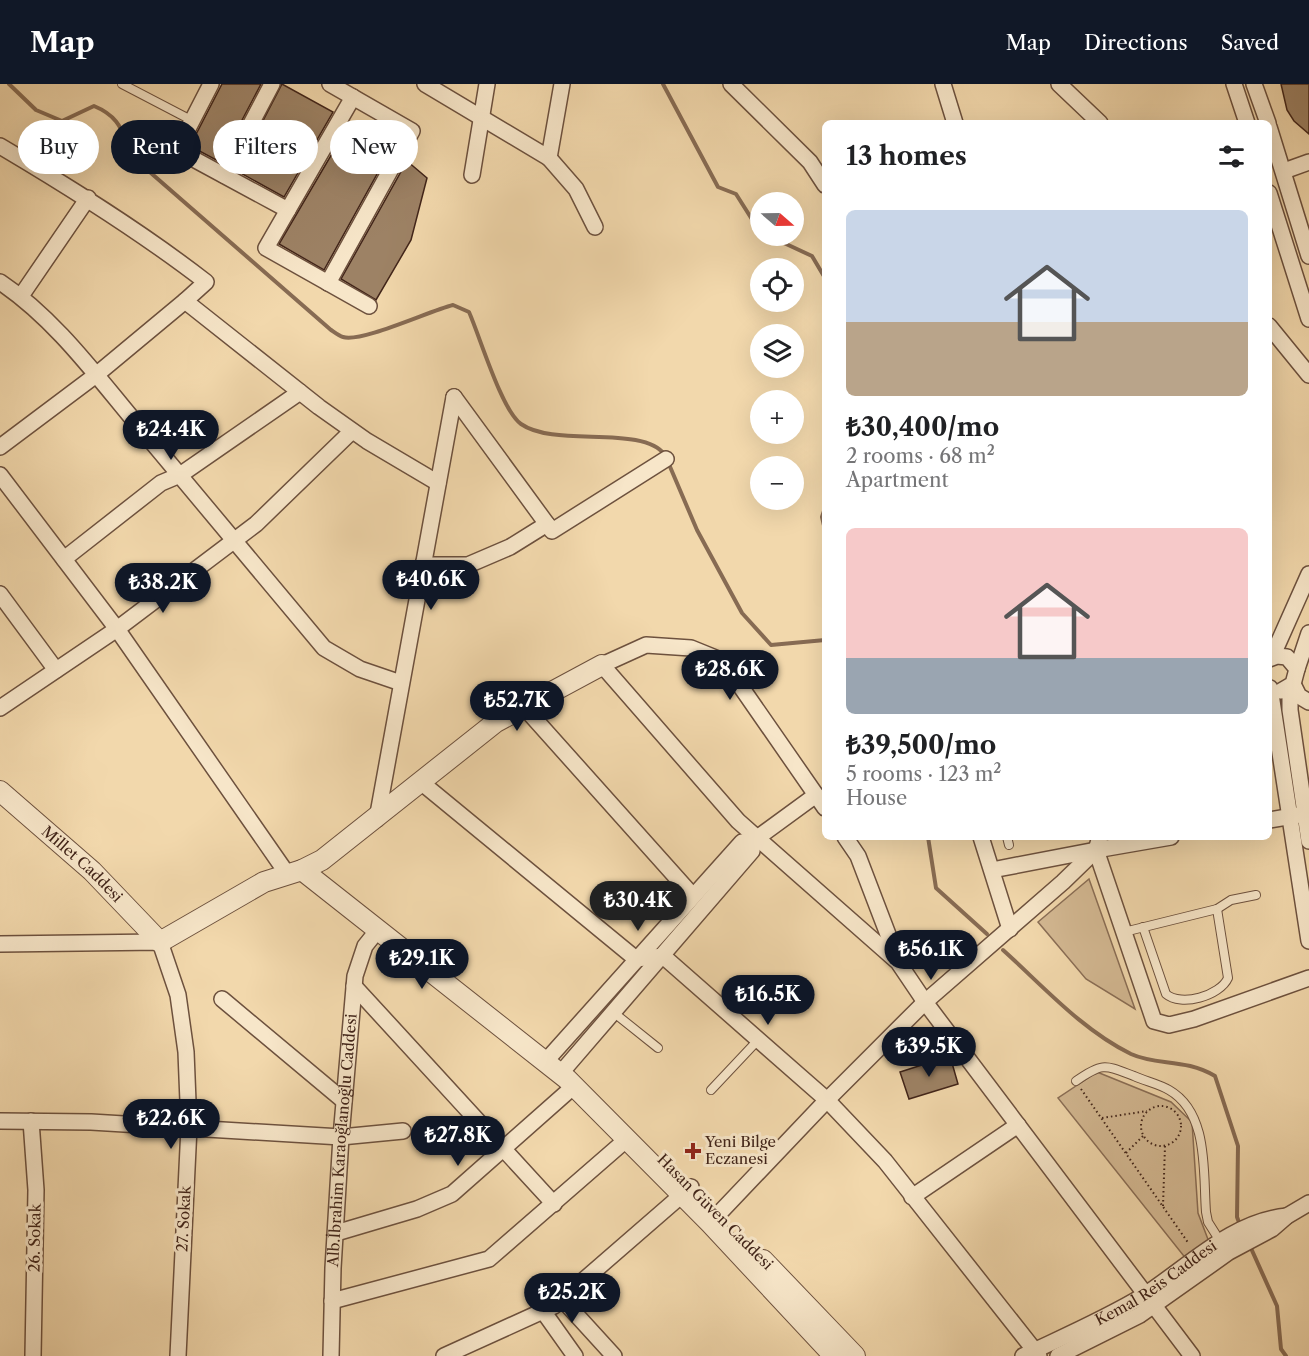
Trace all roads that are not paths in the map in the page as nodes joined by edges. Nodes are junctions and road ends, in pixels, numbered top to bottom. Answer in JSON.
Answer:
{"nodes":[{"id":1,"x":122,"y":84,"type":"edge"},
{"id":2,"x":211,"y":84,"type":"edge"},
{"id":3,"x":272,"y":84,"type":"edge"},
{"id":4,"x":330,"y":84,"type":"edge"},
{"id":5,"x":425,"y":84,"type":"edge"},
{"id":6,"x":487,"y":84,"type":"edge"},
{"id":7,"x":562,"y":84,"type":"edge"},
{"id":8,"x":731,"y":84,"type":"edge"},
{"id":9,"x":943,"y":84,"type":"edge"},
{"id":10,"x":1059,"y":84,"type":"edge"},
{"id":11,"x":1234,"y":84,"type":"edge"},
{"id":12,"x":1254,"y":84,"type":"edge"},
{"id":13,"x":353,"y":97,"type":"junction"},
{"id":14,"x":482,"y":116,"type":"junction"},
{"id":15,"x":191,"y":120,"type":"edge"},
{"id":16,"x":193,"y":120,"type":"edge"},
{"id":17,"x":954,"y":120,"type":"edge"},
{"id":18,"x":1097,"y":120,"type":"edge"},
{"id":19,"x":1246,"y":120,"type":"edge"},
{"id":20,"x":1266,"y":120,"type":"edge"},
{"id":21,"x":1272,"y":136,"type":"edge"},
{"id":22,"x":0,"y":146,"type":"edge"},
{"id":23,"x":549,"y":158,"type":"junction"},
{"id":24,"x":1309,"y":162,"type":"edge"},
{"id":25,"x":201,"y":163,"type":"edge"},
{"id":26,"x":1284,"y":171,"type":"junction"},
{"id":27,"x":224,"y":175,"type":"junction"},
{"id":28,"x":472,"y":175,"type":"dead end"},
{"id":29,"x":822,"y":177,"type":"edge"},
{"id":30,"x":88,"y":198,"type":"junction"},
{"id":31,"x":1272,"y":203,"type":"edge"},
{"id":32,"x":288,"y":210,"type":"junction"},
{"id":33,"x":595,"y":227,"type":"dead end"},
{"id":34,"x":1308,"y":248,"type":"edge"},
{"id":35,"x":1287,"y":251,"type":"junction"},
{"id":36,"x":0,"y":282,"type":"edge"},
{"id":37,"x":328,"y":284,"type":"junction"},
{"id":38,"x":21,"y":296,"type":"junction"},
{"id":39,"x":186,"y":301,"type":"junction"},
{"id":40,"x":369,"y":306,"type":"dead end"},
{"id":41,"x":1309,"y":319,"type":"edge"},
{"id":42,"x":1272,"y":330,"type":"edge"},
{"id":43,"x":96,"y":375,"type":"junction"},
{"id":44,"x":1309,"y":375,"type":"edge"},
{"id":45,"x":300,"y":392,"type":"junction"},
{"id":46,"x":352,"y":431,"type":"junction"},
{"id":47,"x":0,"y":447,"type":"edge"},
{"id":48,"x":666,"y":459,"type":"dead end"},
{"id":49,"x":0,"y":475,"type":"edge"},
{"id":50,"x":180,"y":475,"type":"junction"},
{"id":51,"x":438,"y":483,"type":"junction"},
{"id":52,"x":547,"y":524,"type":"junction"},
{"id":53,"x":234,"y":540,"type":"junction"},
{"id":54,"x":64,"y":559,"type":"junction"},
{"id":55,"x":422,"y":565,"type":"junction"},
{"id":56,"x":1309,"y":574,"type":"edge"},
{"id":57,"x":0,"y":594,"type":"edge"},
{"id":58,"x":117,"y":628,"type":"junction"},
{"id":59,"x":1309,"y":633,"type":"edge"},
{"id":60,"x":1272,"y":654,"type":"edge"},
{"id":61,"x":1272,"y":658,"type":"edge"},
{"id":62,"x":602,"y":664,"type":"junction"},
{"id":63,"x":56,"y":670,"type":"junction"},
{"id":64,"x":1293,"y":680,"type":"junction"},
{"id":65,"x":401,"y":683,"type":"junction"},
{"id":66,"x":1272,"y":689,"type":"edge"},
{"id":67,"x":1309,"y":702,"type":"edge"},
{"id":68,"x":1272,"y":706,"type":"edge"},
{"id":69,"x":524,"y":707,"type":"junction"},
{"id":70,"x":1309,"y":707,"type":"edge"},
{"id":71,"x":0,"y":708,"type":"edge"},
{"id":72,"x":1292,"y":723,"type":"junction"},
{"id":73,"x":422,"y":783,"type":"junction"},
{"id":74,"x":0,"y":791,"type":"edge"},
{"id":75,"x":821,"y":801,"type":"edge"},
{"id":76,"x":1305,"y":814,"type":"junction"},
{"id":77,"x":1290,"y":817,"type":"junction"},
{"id":78,"x":376,"y":819,"type":"junction"},
{"id":79,"x":1272,"y":820,"type":"edge"},
{"id":80,"x":756,"y":840,"type":"junction"},
{"id":81,"x":847,"y":840,"type":"edge"},
{"id":82,"x":982,"y":840,"type":"edge"},
{"id":83,"x":1134,"y":840,"type":"edge"},
{"id":84,"x":1309,"y":841,"type":"edge"},
{"id":85,"x":1098,"y":843,"type":"edge"},
{"id":86,"x":992,"y":870,"type":"junction"},
{"id":87,"x":295,"y":872,"type":"junction"},
{"id":88,"x":1256,"y":895,"type":"dead end"},
{"id":89,"x":693,"y":896,"type":"junction"},
{"id":90,"x":1217,"y":909,"type":"junction"},
{"id":91,"x":1143,"y":927,"type":"junction"},
{"id":92,"x":1010,"y":929,"type":"junction"},
{"id":93,"x":377,"y":931,"type":"junction"},
{"id":94,"x":1124,"y":932,"type":"junction"},
{"id":95,"x":1309,"y":941,"type":"edge"},
{"id":96,"x":160,"y":942,"type":"junction"},
{"id":97,"x":0,"y":944,"type":"edge"},
{"id":98,"x":663,"y":956,"type":"junction"},
{"id":99,"x":636,"y":959,"type":"junction"},
{"id":100,"x":898,"y":962,"type":"junction"},
{"id":101,"x":1309,"y":978,"type":"edge"},
{"id":102,"x":354,"y":986,"type":"junction"},
{"id":103,"x":222,"y":999,"type":"dead end"},
{"id":104,"x":925,"y":1002,"type":"junction"},
{"id":105,"x":613,"y":1012,"type":"junction"},
{"id":106,"x":759,"y":1040,"type":"junction"},
{"id":107,"x":658,"y":1048,"type":"dead end"},
{"id":108,"x":561,"y":1076,"type":"junction"},
{"id":109,"x":1076,"y":1081,"type":"road end"},
{"id":110,"x":711,"y":1090,"type":"dead end"},
{"id":111,"x":826,"y":1100,"type":"junction"},
{"id":112,"x":344,"y":1101,"type":"junction"},
{"id":113,"x":0,"y":1121,"type":"edge"},
{"id":114,"x":31,"y":1121,"type":"junction"},
{"id":115,"x":1017,"y":1125,"type":"junction"},
{"id":116,"x":189,"y":1127,"type":"junction"},
{"id":117,"x":402,"y":1131,"type":"dead end"},
{"id":118,"x":341,"y":1137,"type":"junction"},
{"id":119,"x":627,"y":1139,"type":"junction"},
{"id":120,"x":505,"y":1149,"type":"junction"},
{"id":121,"x":687,"y":1191,"type":"junction"},
{"id":122,"x":912,"y":1197,"type":"junction"},
{"id":123,"x":1309,"y":1203,"type":"edge"},
{"id":124,"x":555,"y":1204,"type":"junction"},
{"id":125,"x":715,"y":1218,"type":"junction"},
{"id":126,"x":336,"y":1233,"type":"junction"},
{"id":127,"x":1247,"y":1235,"type":"junction"},
{"id":128,"x":1220,"y":1241,"type":"junction"},
{"id":129,"x":562,"y":1299,"type":"junction"},
{"id":130,"x":332,"y":1301,"type":"junction"},
{"id":131,"x":1149,"y":1301,"type":"junction"},
{"id":132,"x":543,"y":1311,"type":"junction"},
{"id":133,"x":1032,"y":1354,"type":"edge"},
{"id":134,"x":33,"y":1356,"type":"edge"},
{"id":135,"x":178,"y":1356,"type":"edge"},
{"id":136,"x":331,"y":1356,"type":"edge"},
{"id":137,"x":444,"y":1356,"type":"edge"},
{"id":138,"x":575,"y":1356,"type":"edge"},
{"id":139,"x":614,"y":1356,"type":"edge"},
{"id":140,"x":834,"y":1356,"type":"edge"},
{"id":141,"x":855,"y":1356,"type":"edge"},
{"id":142,"x":1058,"y":1356,"type":"edge"},
{"id":143,"x":1192,"y":1356,"type":"edge"}],
"edges":[{"from":1,"to":15,"type":"lane"},
{"from":2,"to":16,"type":"street"},
{"from":3,"to":27,"type":"street"},
{"from":4,"to":13,"type":"street"},
{"from":5,"to":14,"type":"street"},
{"from":6,"to":14,"type":"street"},
{"from":7,"to":23,"type":"street"},
{"from":8,"to":29,"type":"street"},
{"from":9,"to":17,"type":"street"},
{"from":10,"to":18,"type":"street"},
{"from":11,"to":19,"type":"street"},
{"from":12,"to":20,"type":"street"},
{"from":13,"to":32,"type":"street"},
{"from":13,"to":37,"type":"street"},
{"from":14,"to":23,"type":"street"},
{"from":14,"to":28,"type":"street"},
{"from":21,"to":26,"type":"street"},
{"from":22,"to":30,"type":"street"},
{"from":23,"to":33,"type":"street"},
{"from":24,"to":26,"type":"street"},
{"from":25,"to":27,"type":"street"},
{"from":26,"to":34,"type":"street"},
{"from":27,"to":32,"type":"street"},
{"from":30,"to":38,"type":"street"},
{"from":30,"to":39,"type":"street"},
{"from":31,"to":35,"type":"street"},
{"from":32,"to":37,"type":"street"},
{"from":34,"to":35,"type":"street"},
{"from":35,"to":41,"type":"street"},
{"from":36,"to":38,"type":"street"},
{"from":37,"to":40,"type":"street"},
{"from":38,"to":43,"type":"street"},
{"from":39,"to":43,"type":"street"},
{"from":39,"to":45,"type":"street"},
{"from":42,"to":44,"type":"street"},
{"from":43,"to":47,"type":"street"},
{"from":43,"to":50,"type":"street"},
{"from":45,"to":46,"type":"street"},
{"from":45,"to":50,"type":"street"},
{"from":46,"to":51,"type":"street"},
{"from":46,"to":53,"type":"street"},
{"from":48,"to":52,"type":"street"},
{"from":49,"to":54,"type":"street"},
{"from":50,"to":53,"type":"street"},
{"from":50,"to":54,"type":"street"},
{"from":51,"to":52,"type":"street"},
{"from":51,"to":55,"type":"street"},
{"from":52,"to":55,"type":"street"},
{"from":53,"to":58,"type":"street"},
{"from":53,"to":65,"type":"street"},
{"from":54,"to":58,"type":"street"},
{"from":55,"to":65,"type":"street"},
{"from":56,"to":60,"type":"street"},
{"from":57,"to":63,"type":"street"},
{"from":58,"to":63,"type":"street"},
{"from":58,"to":87,"type":"street"},
{"from":59,"to":64,"type":"street"},
{"from":61,"to":64,"type":"street"},
{"from":62,"to":69,"type":"street"},
{"from":62,"to":75,"type":"street"},
{"from":62,"to":80,"type":"street"},
{"from":63,"to":71,"type":"street"},
{"from":64,"to":66,"type":"street"},
{"from":64,"to":67,"type":"street"},
{"from":64,"to":72,"type":"street"},
{"from":65,"to":78,"type":"street"},
{"from":68,"to":77,"type":"street"},
{"from":69,"to":73,"type":"street"},
{"from":69,"to":89,"type":"street"},
{"from":70,"to":72,"type":"street"},
{"from":72,"to":76,"type":"street"},
{"from":73,"to":78,"type":"street"},
{"from":73,"to":99,"type":"street"},
{"from":74,"to":96,"type":"street","name":"Millet Caddesi"},
{"from":75,"to":80,"type":"street"},
{"from":76,"to":77,"type":"street"},
{"from":76,"to":84,"type":"street"},
{"from":77,"to":79,"type":"street"},
{"from":77,"to":95,"type":"street"},
{"from":78,"to":87,"type":"street"},
{"from":80,"to":89,"type":"street"},
{"from":80,"to":98,"type":"street"},
{"from":80,"to":100,"type":"street"},
{"from":81,"to":100,"type":"street"},
{"from":82,"to":86,"type":"street"},
{"from":83,"to":85,"type":"street"},
{"from":85,"to":86,"type":"street"},
{"from":85,"to":92,"type":"street"},
{"from":85,"to":94,"type":"street"},
{"from":86,"to":92,"type":"street"},
{"from":87,"to":93,"type":"street","name":"Hasan Güven Caddesi"},
{"from":87,"to":96,"type":"street"},
{"from":88,"to":90,"type":"lane"},
{"from":89,"to":99,"type":"street"},
{"from":90,"to":91,"type":"lane"},
{"from":90,"to":91,"type":"lane"},
{"from":91,"to":94,"type":"lane"},
{"from":92,"to":104,"type":"street"},
{"from":93,"to":102,"type":"street","name":"Alb.İbrahim Karaoğlanoğlu Caddesi"},
{"from":93,"to":108,"type":"street","name":"Hasan Güven Caddesi"},
{"from":94,"to":101,"type":"street"},
{"from":96,"to":97,"type":"street"},
{"from":96,"to":116,"type":"street","name":"27. Sokak"},
{"from":98,"to":99,"type":"street"},
{"from":98,"to":105,"type":"street"},
{"from":98,"to":106,"type":"street"},
{"from":99,"to":108,"type":"street"},
{"from":100,"to":104,"type":"street"},
{"from":102,"to":112,"type":"street","name":"Alb.İbrahim Karaoğlanoğlu Caddesi"},
{"from":102,"to":120,"type":"street"},
{"from":103,"to":112,"type":"street"},
{"from":104,"to":111,"type":"street"},
{"from":104,"to":115,"type":"street"},
{"from":105,"to":107,"type":"lane"},
{"from":105,"to":108,"type":"street"},
{"from":106,"to":110,"type":"lane"},
{"from":106,"to":111,"type":"street"},
{"from":108,"to":119,"type":"street","name":"Hasan Güven Caddesi"},
{"from":108,"to":120,"type":"street"},
{"from":108,"to":121,"type":"street","name":"Hasan Güven Caddesi"},
{"from":109,"to":128,"type":"lane"},
{"from":111,"to":122,"type":"street"},
{"from":111,"to":125,"type":"street"},
{"from":112,"to":118,"type":"street","name":"Alb.İbrahim Karaoğlanoğlu Caddesi"},
{"from":113,"to":114,"type":"street"},
{"from":114,"to":116,"type":"street"},
{"from":114,"to":134,"type":"street","name":"26. Sokak"},
{"from":115,"to":122,"type":"street"},
{"from":115,"to":131,"type":"street"},
{"from":116,"to":118,"type":"street"},
{"from":116,"to":135,"type":"street","name":"27. Sokak"},
{"from":117,"to":118,"type":"street"},
{"from":118,"to":126,"type":"street","name":"Alb.İbrahim Karaoğlanoğlu Caddesi"},
{"from":119,"to":121,"type":"street","name":"Hasan Güven Caddesi"},
{"from":119,"to":124,"type":"street"},
{"from":120,"to":124,"type":"street"},
{"from":120,"to":126,"type":"street"},
{"from":121,"to":125,"type":"street","name":"Hasan Güven Caddesi"},
{"from":121,"to":129,"type":"street"},
{"from":122,"to":133,"type":"street"},
{"from":123,"to":127,"type":"street","name":"Kemal Reis Caddesi"},
{"from":124,"to":130,"type":"street"},
{"from":125,"to":140,"type":"street","name":"Hasan Güven Caddesi"},
{"from":125,"to":141,"type":"street","name":"Hasan Güven Caddesi"},
{"from":126,"to":130,"type":"street","name":"Alb.İbrahim Karaoğlanoğlu Caddesi"},
{"from":127,"to":128,"type":"street","name":"Kemal Reis Caddesi"},
{"from":127,"to":131,"type":"street","name":"Kemal Reis Caddesi"},
{"from":128,"to":131,"type":"street","name":"Kemal Reis Caddesi"},
{"from":129,"to":132,"type":"street"},
{"from":129,"to":139,"type":"street"},
{"from":130,"to":136,"type":"street","name":"Alb.İbrahim Karaoğlanoğlu Caddesi"},
{"from":131,"to":133,"type":"street","name":"Kemal Reis Caddesi"},
{"from":131,"to":142,"type":"street","name":"Kemal Reis Caddesi"},
{"from":131,"to":143,"type":"street"},
{"from":132,"to":137,"type":"street"},
{"from":132,"to":138,"type":"street"}]}
